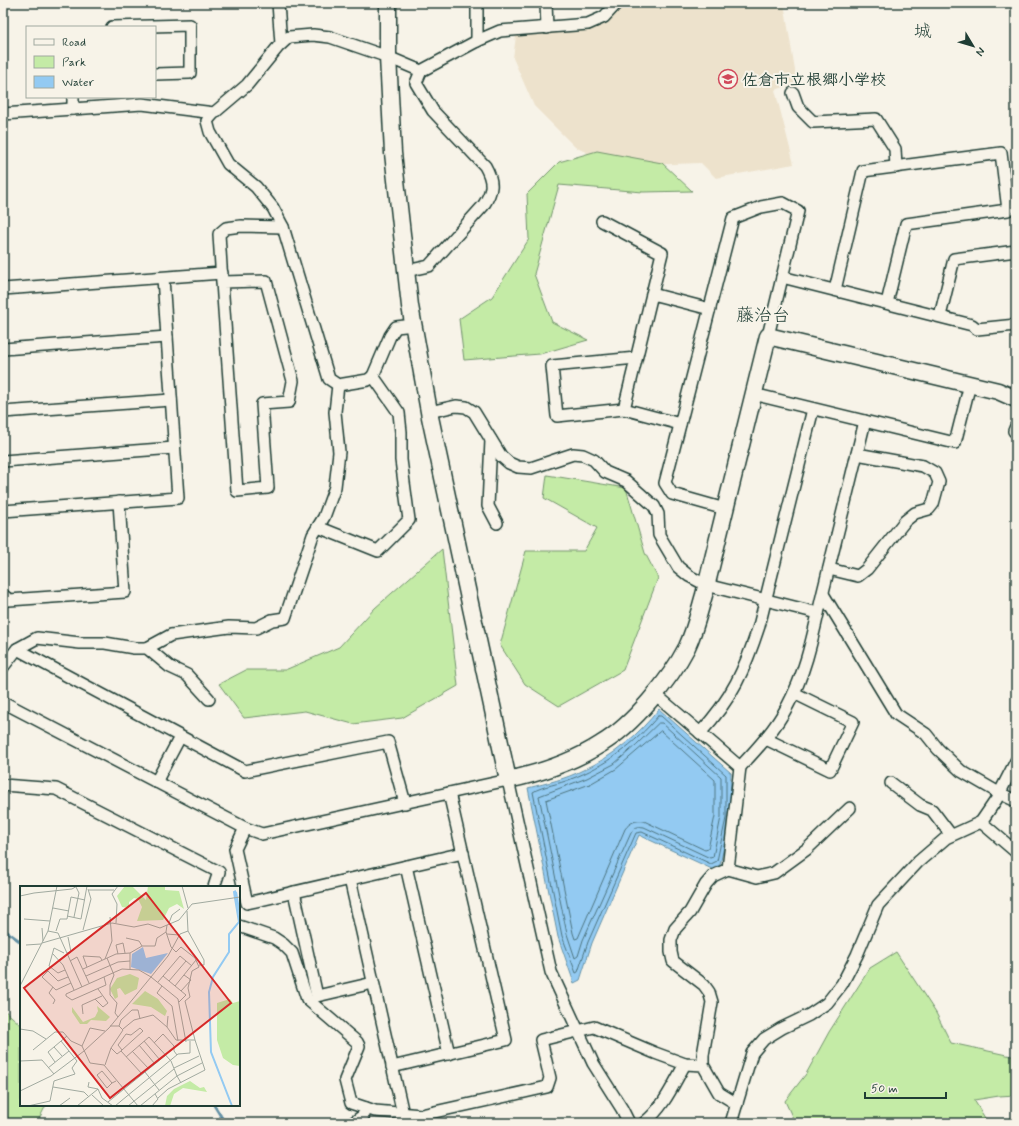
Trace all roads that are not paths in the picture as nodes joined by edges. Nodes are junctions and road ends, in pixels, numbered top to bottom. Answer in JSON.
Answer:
{"nodes":[{"id":1,"x":278,"y":3,"type":"edge"},
{"id":2,"x":388,"y":3,"type":"edge"},
{"id":3,"x":546,"y":3,"type":"edge"},
{"id":4,"x":617,"y":3,"type":"edge"},
{"id":5,"x":476,"y":5,"type":"dead end"},
{"id":6,"x":151,"y":26,"type":"edge"},
{"id":7,"x":547,"y":28,"type":"junction"},
{"id":8,"x":477,"y":41,"type":"junction"},
{"id":9,"x":281,"y":44,"type":"junction"},
{"id":10,"x":388,"y":57,"type":"junction"},
{"id":11,"x":421,"y":71,"type":"junction"},
{"id":12,"x":156,"y":74,"type":"edge"},
{"id":13,"x":793,"y":93,"type":"dead end"},
{"id":14,"x":72,"y":98,"type":"edge"},
{"id":15,"x":73,"y":109,"type":"junction"},
{"id":16,"x":214,"y":113,"type":"junction"},
{"id":17,"x":3,"y":114,"type":"edge"},
{"id":18,"x":896,"y":167,"type":"junction"},
{"id":19,"x":602,"y":221,"type":"dead end"},
{"id":20,"x":283,"y":227,"type":"junction"},
{"id":21,"x":1016,"y":250,"type":"edge"},
{"id":22,"x":406,"y":271,"type":"junction"},
{"id":23,"x":782,"y":277,"type":"junction"},
{"id":24,"x":163,"y":278,"type":"junction"},
{"id":25,"x":222,"y":278,"type":"junction"},
{"id":26,"x":3,"y":289,"type":"edge"},
{"id":27,"x":835,"y":290,"type":"junction"},
{"id":28,"x":652,"y":294,"type":"junction"},
{"id":29,"x":887,"y":303,"type":"junction"},
{"id":30,"x":710,"y":309,"type":"junction"},
{"id":31,"x":940,"y":316,"type":"junction"},
{"id":32,"x":414,"y":325,"type":"junction"},
{"id":33,"x":1016,"y":325,"type":"edge"},
{"id":34,"x":768,"y":336,"type":"junction"},
{"id":35,"x":167,"y":337,"type":"junction"},
{"id":36,"x":3,"y":349,"type":"edge"},
{"id":37,"x":636,"y":358,"type":"junction"},
{"id":38,"x":373,"y":376,"type":"junction"},
{"id":39,"x":970,"y":384,"type":"junction"},
{"id":40,"x":338,"y":385,"type":"junction"},
{"id":41,"x":753,"y":394,"type":"junction"},
{"id":42,"x":1016,"y":399,"type":"edge"},
{"id":43,"x":171,"y":400,"type":"junction"},
{"id":44,"x":812,"y":408,"type":"junction"},
{"id":45,"x":624,"y":409,"type":"junction"},
{"id":46,"x":3,"y":412,"type":"edge"},
{"id":47,"x":429,"y":412,"type":"junction"},
{"id":48,"x":865,"y":421,"type":"junction"},
{"id":49,"x":680,"y":424,"type":"junction"},
{"id":50,"x":1016,"y":426,"type":"edge"},
{"id":51,"x":1016,"y":432,"type":"edge"},
{"id":52,"x":491,"y":440,"type":"junction"},
{"id":53,"x":174,"y":448,"type":"junction"},
{"id":54,"x":857,"y":454,"type":"junction"},
{"id":55,"x":3,"y":461,"type":"edge"},
{"id":56,"x":119,"y":502,"type":"junction"},
{"id":57,"x":725,"y":509,"type":"junction"},
{"id":58,"x":3,"y":511,"type":"edge"},
{"id":59,"x":497,"y":523,"type":"dead end"},
{"id":60,"x":318,"y":527,"type":"junction"},
{"id":61,"x":829,"y":570,"type":"junction"},
{"id":62,"x":706,"y":585,"type":"junction"},
{"id":63,"x":822,"y":594,"type":"junction"},
{"id":64,"x":3,"y":595,"type":"edge"},
{"id":65,"x":765,"y":600,"type":"junction"},
{"id":66,"x":818,"y":613,"type":"junction"},
{"id":67,"x":147,"y":648,"type":"junction"},
{"id":68,"x":17,"y":649,"type":"junction"},
{"id":69,"x":3,"y":667,"type":"edge"},
{"id":70,"x":794,"y":693,"type":"junction"},
{"id":71,"x":655,"y":694,"type":"junction"},
{"id":72,"x":209,"y":699,"type":"dead end"},
{"id":73,"x":3,"y":702,"type":"edge"},
{"id":74,"x":700,"y":733,"type":"junction"},
{"id":75,"x":180,"y":736,"type":"junction"},
{"id":76,"x":766,"y":739,"type":"junction"},
{"id":77,"x":1016,"y":761,"type":"edge"},
{"id":78,"x":740,"y":767,"type":"junction"},
{"id":79,"x":508,"y":780,"type":"junction"},
{"id":80,"x":156,"y":782,"type":"junction"},
{"id":81,"x":891,"y":783,"type":"dead end"},
{"id":82,"x":3,"y":785,"type":"edge"},
{"id":83,"x":449,"y":793,"type":"junction"},
{"id":84,"x":999,"y":793,"type":"junction"},
{"id":85,"x":1016,"y":801,"type":"edge"},
{"id":86,"x":404,"y":803,"type":"junction"},
{"id":87,"x":850,"y":808,"type":"dead end"},
{"id":88,"x":981,"y":822,"type":"junction"},
{"id":89,"x":245,"y":828,"type":"junction"},
{"id":90,"x":951,"y":835,"type":"junction"},
{"id":91,"x":1016,"y":852,"type":"edge"},
{"id":92,"x":463,"y":853,"type":"junction"},
{"id":93,"x":406,"y":866,"type":"junction"},
{"id":94,"x":728,"y":870,"type":"junction"},
{"id":95,"x":350,"y":879,"type":"junction"},
{"id":96,"x":214,"y":886,"type":"edge"},
{"id":97,"x":294,"y":892,"type":"junction"},
{"id":98,"x":240,"y":926,"type":"edge"},
{"id":99,"x":373,"y":983,"type":"junction"},
{"id":100,"x":578,"y":1031,"type":"junction"},
{"id":101,"x":449,"y":1054,"type":"junction"},
{"id":102,"x":685,"y":1064,"type":"junction"},
{"id":103,"x":703,"y":1065,"type":"junction"},
{"id":104,"x":392,"y":1067,"type":"junction"},
{"id":105,"x":736,"y":1106,"type":"junction"},
{"id":106,"x":366,"y":1108,"type":"junction"},
{"id":107,"x":403,"y":1114,"type":"junction"},
{"id":108,"x":353,"y":1123,"type":"edge"},
{"id":109,"x":628,"y":1123,"type":"edge"},
{"id":110,"x":644,"y":1123,"type":"edge"},
{"id":111,"x":731,"y":1123,"type":"edge"},
{"id":112,"x":737,"y":1123,"type":"edge"}],
"edges":[{"from":1,"to":9,"type":"street"},
{"from":2,"to":10,"type":"street"},
{"from":3,"to":7,"type":"street"},
{"from":4,"to":7,"type":"street"},
{"from":5,"to":8,"type":"street"},
{"from":6,"to":12,"type":"street"},
{"from":7,"to":8,"type":"street"},
{"from":8,"to":11,"type":"street"},
{"from":9,"to":10,"type":"street"},
{"from":9,"to":16,"type":"street"},
{"from":10,"to":11,"type":"street"},
{"from":10,"to":22,"type":"street"},
{"from":11,"to":22,"type":"street"},
{"from":13,"to":18,"type":"street"},
{"from":14,"to":15,"type":"street"},
{"from":15,"to":16,"type":"street"},
{"from":15,"to":17,"type":"street"},
{"from":16,"to":20,"type":"street"},
{"from":18,"to":27,"type":"street"},
{"from":18,"to":29,"type":"street"},
{"from":19,"to":28,"type":"street"},
{"from":20,"to":25,"type":"street"},
{"from":20,"to":40,"type":"street"},
{"from":21,"to":31,"type":"street"},
{"from":22,"to":32,"type":"street"},
{"from":23,"to":27,"type":"street"},
{"from":23,"to":30,"type":"street"},
{"from":23,"to":34,"type":"street"},
{"from":24,"to":25,"type":"street"},
{"from":24,"to":26,"type":"street"},
{"from":24,"to":35,"type":"street"},
{"from":25,"to":25,"type":"street"},
{"from":27,"to":29,"type":"street"},
{"from":28,"to":30,"type":"street"},
{"from":28,"to":37,"type":"street"},
{"from":29,"to":31,"type":"street"},
{"from":30,"to":49,"type":"street"},
{"from":31,"to":33,"type":"street"},
{"from":32,"to":38,"type":"street"},
{"from":32,"to":47,"type":"street"},
{"from":34,"to":39,"type":"street"},
{"from":34,"to":41,"type":"street"},
{"from":35,"to":36,"type":"street"},
{"from":35,"to":43,"type":"street"},
{"from":37,"to":45,"type":"street"},
{"from":37,"to":45,"type":"street"},
{"from":38,"to":40,"type":"street"},
{"from":38,"to":60,"type":"street"},
{"from":39,"to":42,"type":"street"},
{"from":39,"to":48,"type":"street"},
{"from":40,"to":60,"type":"street"},
{"from":41,"to":44,"type":"street"},
{"from":41,"to":57,"type":"street"},
{"from":43,"to":46,"type":"street"},
{"from":43,"to":53,"type":"street"},
{"from":44,"to":48,"type":"street"},
{"from":44,"to":65,"type":"street"},
{"from":45,"to":49,"type":"street"},
{"from":47,"to":52,"type":"street"},
{"from":47,"to":79,"type":"street"},
{"from":48,"to":54,"type":"street"},
{"from":49,"to":57,"type":"street"},
{"from":50,"to":51,"type":"street"},
{"from":52,"to":59,"type":"street"},
{"from":52,"to":62,"type":"street"},
{"from":53,"to":55,"type":"street"},
{"from":53,"to":56,"type":"street"},
{"from":54,"to":61,"type":"street"},
{"from":54,"to":61,"type":"street"},
{"from":56,"to":58,"type":"street"},
{"from":56,"to":64,"type":"street"},
{"from":57,"to":62,"type":"street"},
{"from":60,"to":67,"type":"street"},
{"from":61,"to":63,"type":"street"},
{"from":62,"to":65,"type":"street"},
{"from":62,"to":71,"type":"street"},
{"from":63,"to":66,"type":"street"},
{"from":63,"to":84,"type":"street"},
{"from":65,"to":66,"type":"street"},
{"from":65,"to":74,"type":"street"},
{"from":66,"to":70,"type":"street"},
{"from":67,"to":68,"type":"street"},
{"from":67,"to":72,"type":"street"},
{"from":68,"to":69,"type":"street"},
{"from":68,"to":75,"type":"street"},
{"from":70,"to":76,"type":"street"},
{"from":70,"to":76,"type":"street"},
{"from":71,"to":74,"type":"street"},
{"from":71,"to":79,"type":"street"},
{"from":73,"to":80,"type":"street"},
{"from":74,"to":78,"type":"street"},
{"from":75,"to":80,"type":"street"},
{"from":75,"to":86,"type":"street"},
{"from":76,"to":78,"type":"street"},
{"from":77,"to":84,"type":"street"},
{"from":78,"to":94,"type":"street"},
{"from":79,"to":83,"type":"street"},
{"from":79,"to":100,"type":"street"},
{"from":80,"to":89,"type":"street"},
{"from":81,"to":90,"type":"street"},
{"from":82,"to":96,"type":"street"},
{"from":83,"to":86,"type":"street"},
{"from":83,"to":92,"type":"street"},
{"from":84,"to":85,"type":"street"},
{"from":84,"to":88,"type":"street"},
{"from":86,"to":89,"type":"street"},
{"from":87,"to":94,"type":"street"},
{"from":88,"to":90,"type":"street"},
{"from":88,"to":91,"type":"street"},
{"from":89,"to":97,"type":"street"},
{"from":90,"to":105,"type":"street"},
{"from":92,"to":93,"type":"street"},
{"from":92,"to":101,"type":"street"},
{"from":93,"to":95,"type":"street"},
{"from":93,"to":101,"type":"street"},
{"from":94,"to":103,"type":"street"},
{"from":95,"to":97,"type":"street"},
{"from":95,"to":99,"type":"street"},
{"from":97,"to":99,"type":"street"},
{"from":98,"to":106,"type":"street"},
{"from":99,"to":104,"type":"street"},
{"from":100,"to":102,"type":"street"},
{"from":100,"to":107,"type":"street"},
{"from":100,"to":109,"type":"street"},
{"from":101,"to":104,"type":"street"},
{"from":102,"to":103,"type":"street"},
{"from":102,"to":110,"type":"street"},
{"from":103,"to":105,"type":"street"},
{"from":104,"to":107,"type":"street"},
{"from":105,"to":111,"type":"street"},
{"from":105,"to":112,"type":"street"},
{"from":106,"to":107,"type":"street"},
{"from":106,"to":108,"type":"street"}]}
